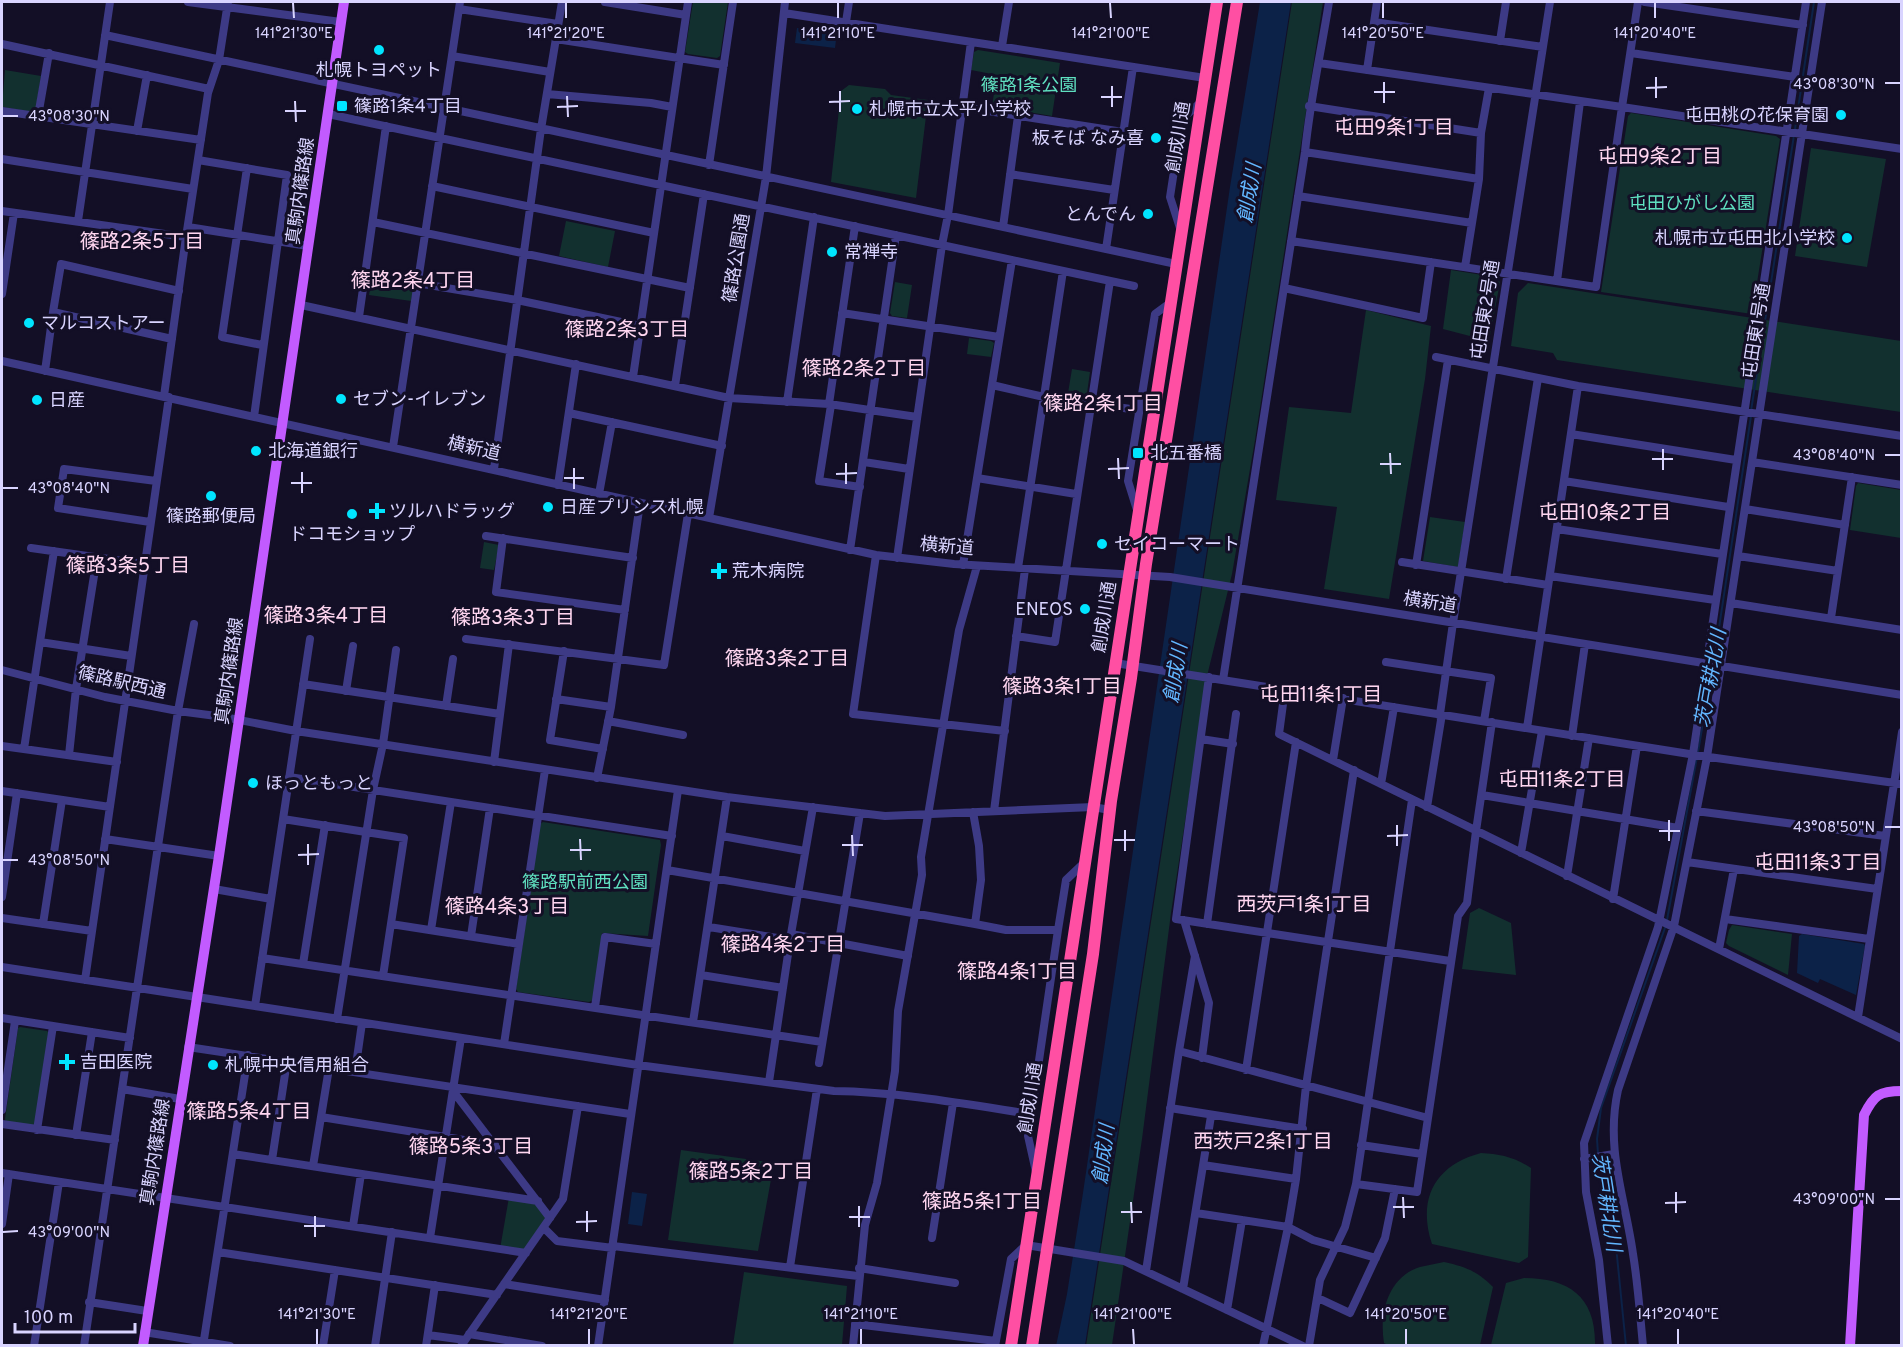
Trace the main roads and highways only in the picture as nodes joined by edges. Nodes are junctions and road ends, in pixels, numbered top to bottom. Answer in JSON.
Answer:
{"nodes":[{"id":1,"x":344,"y":2,"type":"edge"},
{"id":2,"x":1217,"y":2,"type":"edge"},
{"id":3,"x":1237,"y":2,"type":"edge"},
{"id":4,"x":1071,"y":950,"type":"junction"},
{"id":5,"x":1093,"y":954,"type":"junction"},
{"id":6,"x":1902,"y":1091,"type":"edge"},
{"id":7,"x":143,"y":1346,"type":"edge"},
{"id":8,"x":1011,"y":1346,"type":"edge"},
{"id":9,"x":1032,"y":1346,"type":"edge"},
{"id":10,"x":1850,"y":1346,"type":"edge"}],
"edges":[{"from":1,"to":7,"type":"main road","name":"真駒内篠路線"},
{"from":2,"to":4,"type":"highway","name":"創成川通"},
{"from":3,"to":5,"type":"highway","name":"創成川通"},
{"from":4,"to":5,"type":"highway"},
{"from":4,"to":8,"type":"highway","name":"創成川通"},
{"from":5,"to":9,"type":"highway","name":"創成川通"},
{"from":6,"to":10,"type":"main road"}]}
